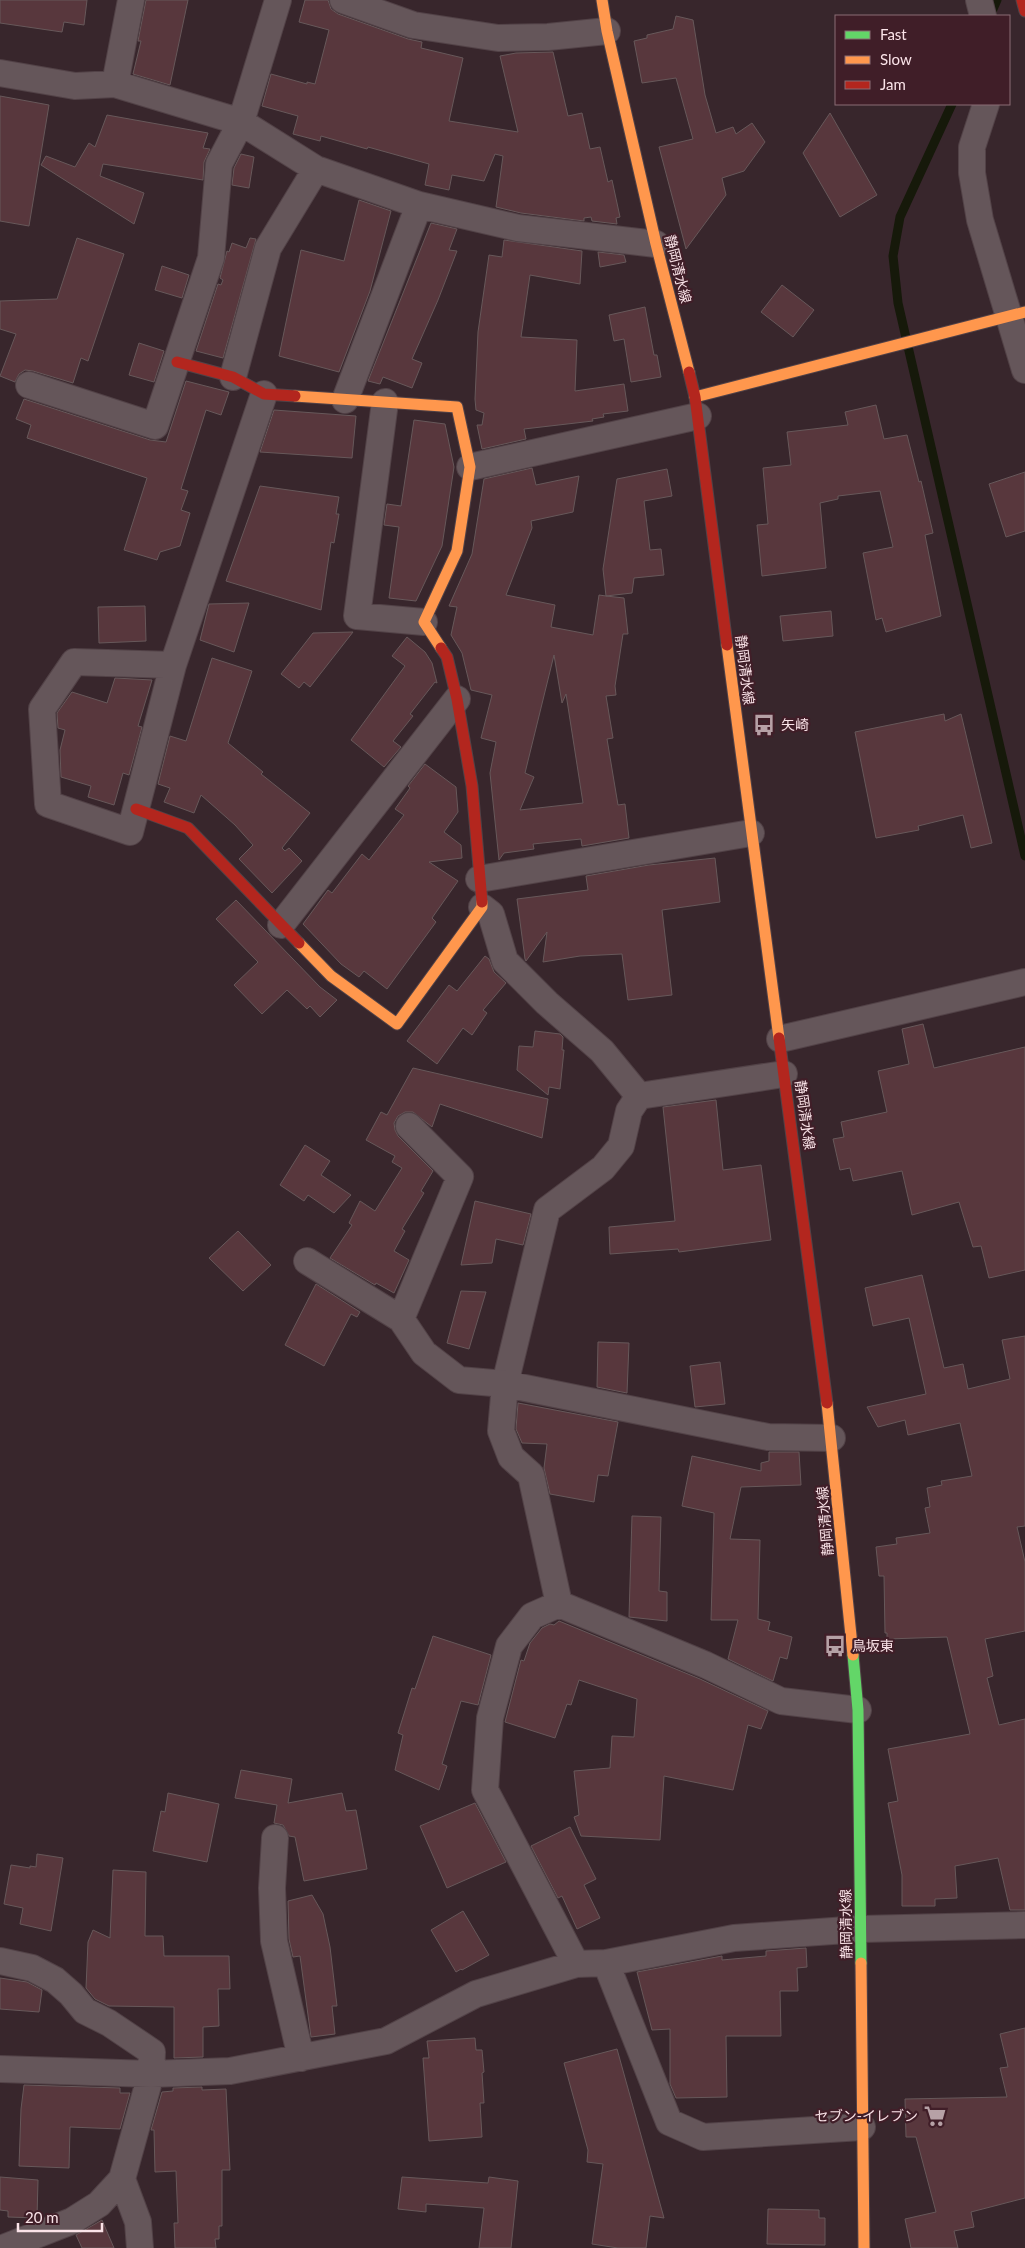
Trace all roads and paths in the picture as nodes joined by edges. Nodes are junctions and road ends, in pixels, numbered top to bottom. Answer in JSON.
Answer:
{"nodes":[{"id":1,"x":131,"y":0,"type":"edge"},
{"id":2,"x":278,"y":0,"type":"edge"},
{"id":3,"x":343,"y":0,"type":"edge"},
{"id":4,"x":602,"y":0,"type":"edge"},
{"id":5,"x":979,"y":0,"type":"edge"},
{"id":6,"x":1022,"y":0,"type":"edge"},
{"id":7,"x":1025,"y":11,"type":"edge"},
{"id":8,"x":983,"y":15,"type":"edge"},
{"id":9,"x":607,"y":30,"type":"junction"},
{"id":10,"x":0,"y":73,"type":"edge"},
{"id":11,"x":116,"y":84,"type":"junction"},
{"id":12,"x":986,"y":105,"type":"edge"},
{"id":13,"x":240,"y":122,"type":"junction"},
{"id":14,"x":316,"y":169,"type":"junction"},
{"id":15,"x":419,"y":205,"type":"junction"},
{"id":16,"x":656,"y":244,"type":"junction"},
{"id":17,"x":1018,"y":314,"type":"edge"},
{"id":18,"x":176,"y":362,"type":"junction"},
{"id":19,"x":1025,"y":370,"type":"edge"},
{"id":20,"x":233,"y":377,"type":"junction"},
{"id":21,"x":29,"y":385,"type":"dead end"},
{"id":22,"x":264,"y":394,"type":"junction"},
{"id":23,"x":345,"y":400,"type":"junction"},
{"id":24,"x":385,"y":402,"type":"junction"},
{"id":25,"x":697,"y":406,"type":"junction"},
{"id":26,"x":470,"y":468,"type":"junction"},
{"id":27,"x":424,"y":622,"type":"junction"},
{"id":28,"x":172,"y":665,"type":"junction"},
{"id":29,"x":457,"y":699,"type":"junction"},
{"id":30,"x":136,"y":809,"type":"junction"},
{"id":31,"x":751,"y":833,"type":"junction"},
{"id":32,"x":480,"y":879,"type":"junction"},
{"id":33,"x":482,"y":907,"type":"junction"},
{"id":34,"x":281,"y":926,"type":"junction"},
{"id":35,"x":1025,"y":982,"type":"edge"},
{"id":36,"x":780,"y":1039,"type":"junction"},
{"id":37,"x":784,"y":1074,"type":"junction"},
{"id":38,"x":639,"y":1096,"type":"junction"},
{"id":39,"x":408,"y":1126,"type":"dead end"},
{"id":40,"x":307,"y":1261,"type":"dead end"},
{"id":41,"x":401,"y":1319,"type":"junction"},
{"id":42,"x":505,"y":1384,"type":"junction"},
{"id":43,"x":832,"y":1438,"type":"junction"},
{"id":44,"x":559,"y":1604,"type":"junction"},
{"id":45,"x":858,"y":1710,"type":"junction"},
{"id":46,"x":275,"y":1838,"type":"dead end"},
{"id":47,"x":1025,"y":1925,"type":"edge"},
{"id":48,"x":861,"y":1929,"type":"junction"},
{"id":49,"x":0,"y":1961,"type":"edge"},
{"id":50,"x":606,"y":1963,"type":"junction"},
{"id":51,"x":576,"y":1964,"type":"junction"},
{"id":52,"x":301,"y":2058,"type":"junction"},
{"id":53,"x":0,"y":2069,"type":"edge"},
{"id":54,"x":151,"y":2074,"type":"junction"},
{"id":55,"x":862,"y":2127,"type":"junction"},
{"id":56,"x":122,"y":2179,"type":"junction"},
{"id":57,"x":3,"y":2248,"type":"edge"},
{"id":58,"x":140,"y":2248,"type":"edge"},
{"id":59,"x":864,"y":2248,"type":"edge"}],
"edges":[{"from":1,"to":11,"type":"street"},
{"from":2,"to":13,"type":"street"},
{"from":3,"to":9,"type":"street"},
{"from":4,"to":9,"type":"main road","name":"静岡清水線"},
{"from":5,"to":8,"type":"street"},
{"from":6,"to":7,"type":"main road"},
{"from":9,"to":16,"type":"main road","name":"静岡清水線"},
{"from":10,"to":11,"type":"street"},
{"from":11,"to":13,"type":"street"},
{"from":12,"to":17,"type":"street"},
{"from":13,"to":14,"type":"street"},
{"from":13,"to":18,"type":"street"},
{"from":14,"to":15,"type":"street"},
{"from":14,"to":20,"type":"street"},
{"from":15,"to":16,"type":"street"},
{"from":15,"to":23,"type":"street"},
{"from":16,"to":25,"type":"main road","name":"静岡清水線"},
{"from":17,"to":19,"type":"street"},
{"from":17,"to":25,"type":"main road"},
{"from":18,"to":20,"type":"main road"},
{"from":18,"to":21,"type":"street"},
{"from":20,"to":22,"type":"main road"},
{"from":22,"to":23,"type":"main road"},
{"from":22,"to":28,"type":"street"},
{"from":23,"to":24,"type":"main road"},
{"from":24,"to":26,"type":"main road"},
{"from":24,"to":27,"type":"street"},
{"from":25,"to":26,"type":"street"},
{"from":25,"to":31,"type":"main road","name":"静岡清水線"},
{"from":26,"to":27,"type":"main road"},
{"from":27,"to":29,"type":"main road"},
{"from":28,"to":30,"type":"street"},
{"from":28,"to":30,"type":"street"},
{"from":29,"to":32,"type":"main road"},
{"from":29,"to":34,"type":"street"},
{"from":30,"to":34,"type":"main road"},
{"from":31,"to":32,"type":"street"},
{"from":31,"to":36,"type":"main road","name":"静岡清水線"},
{"from":32,"to":33,"type":"main road"},
{"from":33,"to":34,"type":"main road"},
{"from":33,"to":38,"type":"street"},
{"from":35,"to":36,"type":"street"},
{"from":36,"to":37,"type":"main road","name":"静岡清水線"},
{"from":37,"to":38,"type":"street"},
{"from":37,"to":43,"type":"main road","name":"静岡清水線"},
{"from":38,"to":42,"type":"street"},
{"from":39,"to":41,"type":"street"},
{"from":40,"to":41,"type":"street"},
{"from":41,"to":42,"type":"street"},
{"from":42,"to":43,"type":"street"},
{"from":42,"to":44,"type":"street"},
{"from":43,"to":45,"type":"main road","name":"静岡清水線"},
{"from":44,"to":45,"type":"street"},
{"from":44,"to":51,"type":"street"},
{"from":45,"to":48,"type":"main road","name":"静岡清水線"},
{"from":46,"to":52,"type":"street"},
{"from":47,"to":48,"type":"street"},
{"from":48,"to":50,"type":"street"},
{"from":48,"to":55,"type":"main road","name":"静岡清水線"},
{"from":49,"to":54,"type":"street"},
{"from":50,"to":51,"type":"street"},
{"from":50,"to":55,"type":"street"},
{"from":51,"to":52,"type":"street"},
{"from":52,"to":54,"type":"street"},
{"from":53,"to":54,"type":"street"},
{"from":54,"to":56,"type":"street"},
{"from":55,"to":59,"type":"main road","name":"静岡清水線"},
{"from":56,"to":57,"type":"street"},
{"from":56,"to":58,"type":"street"}]}
